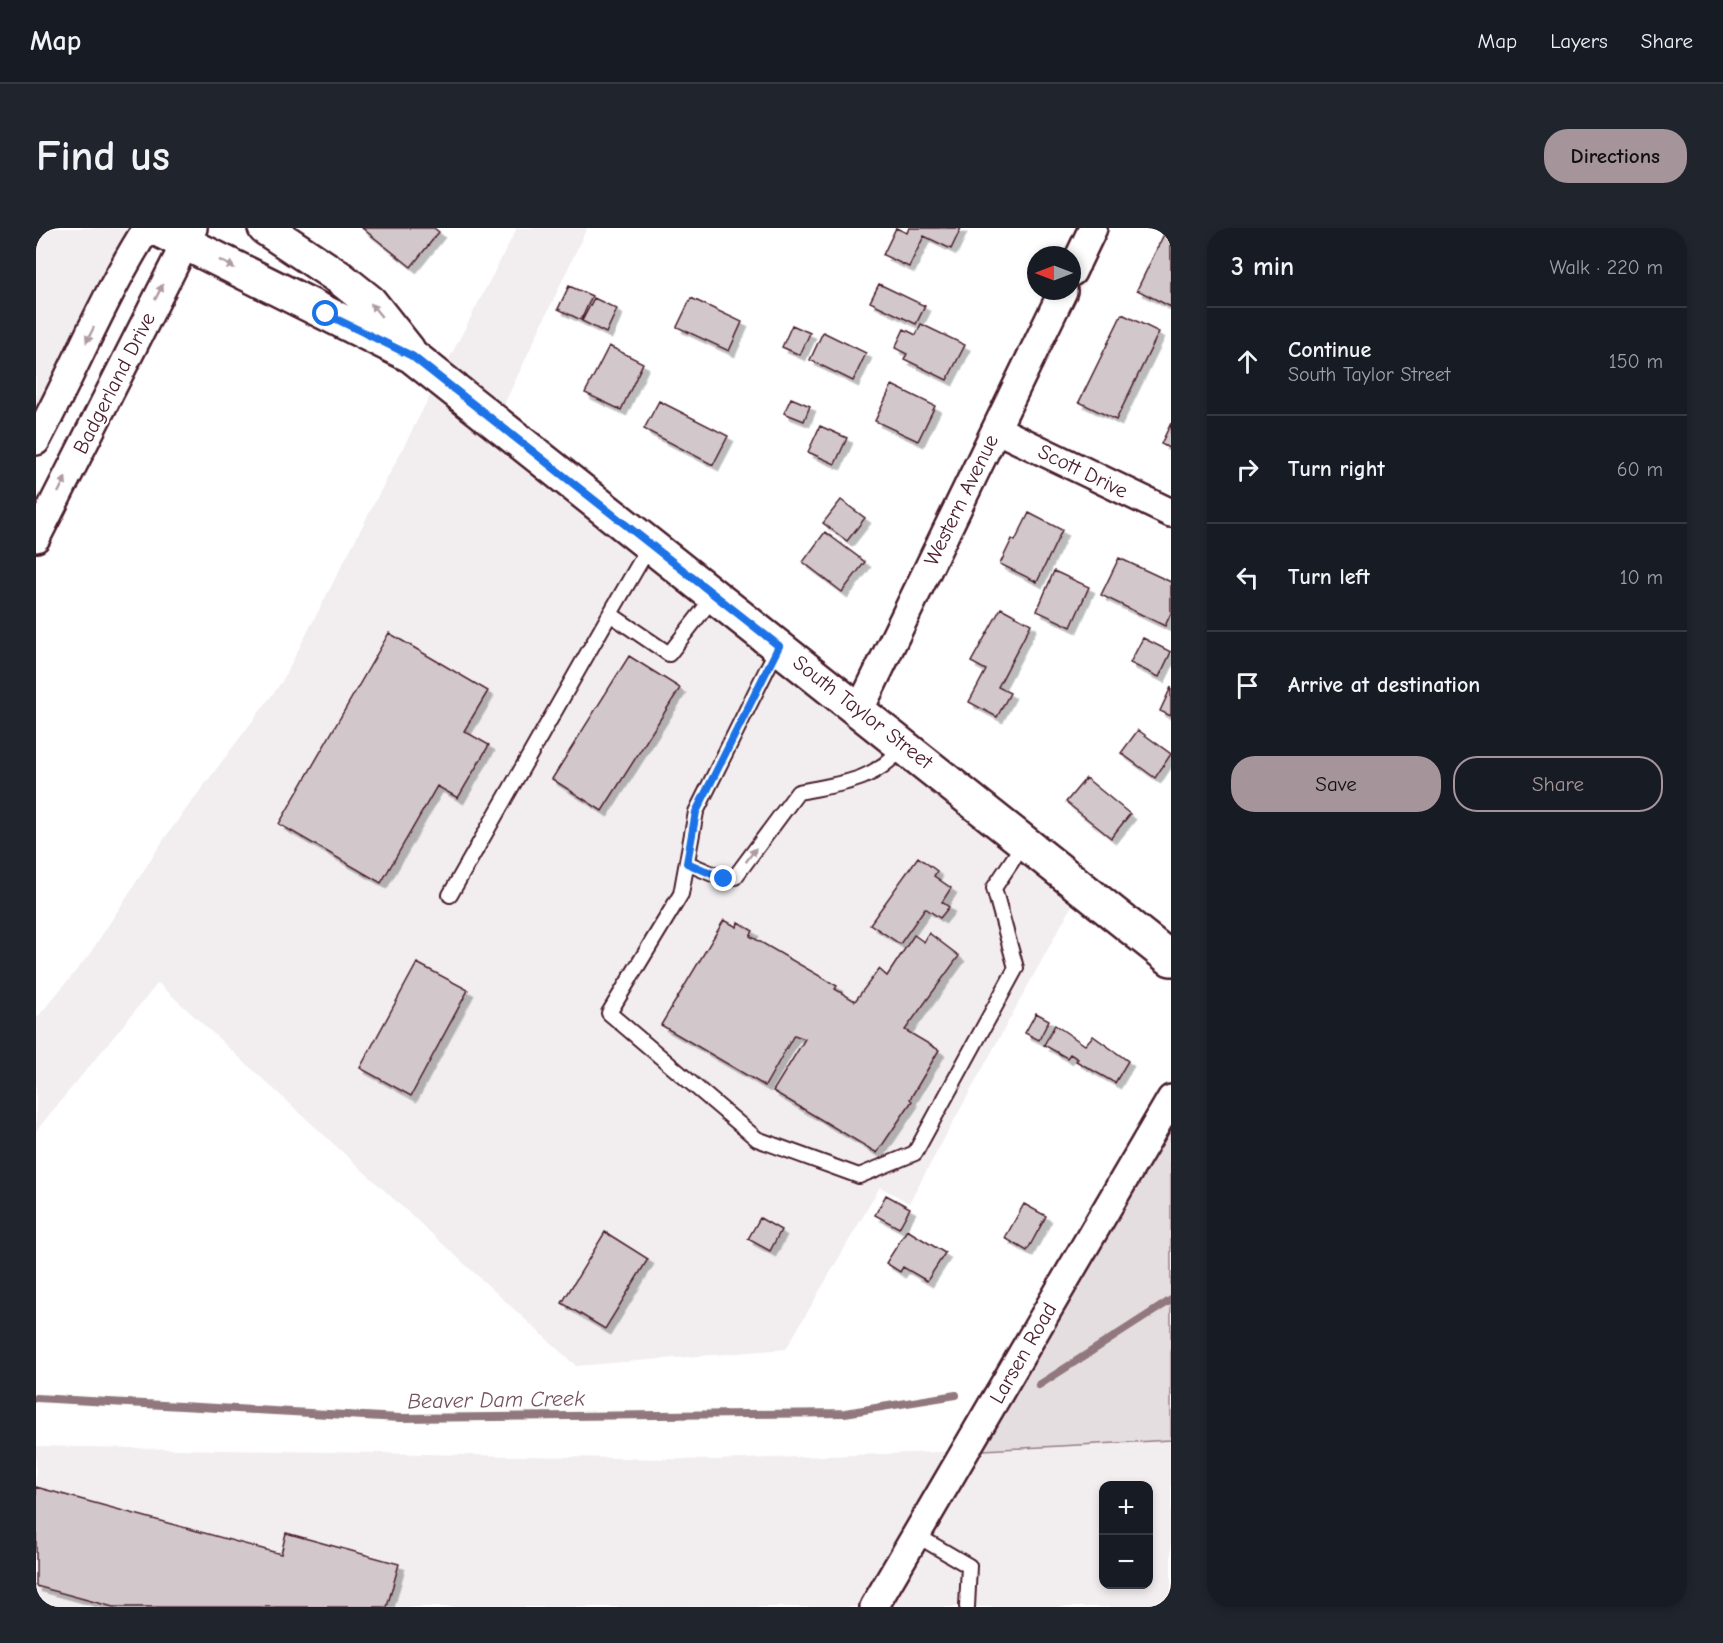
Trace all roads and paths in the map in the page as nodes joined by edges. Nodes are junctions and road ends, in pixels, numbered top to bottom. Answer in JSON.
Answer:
{"nodes":[{"id":1,"x":147,"y":228,"type":"edge"},
{"id":2,"x":155,"y":228,"type":"edge"},
{"id":3,"x":265,"y":228,"type":"edge"},
{"id":4,"x":1093,"y":228,"type":"edge"},
{"id":5,"x":188,"y":235,"type":"edge"},
{"id":6,"x":1081,"y":253,"type":"edge"},
{"id":7,"x":1059,"y":300,"type":"edge"},
{"id":8,"x":412,"y":356,"type":"junction"},
{"id":9,"x":996,"y":429,"type":"junction"},
{"id":10,"x":36,"y":441,"type":"edge"},
{"id":11,"x":1171,"y":513,"type":"edge"},
{"id":12,"x":36,"y":538,"type":"edge"},
{"id":13,"x":651,"y":544,"type":"junction"},
{"id":14,"x":715,"y":595,"type":"junction"},
{"id":15,"x":610,"y":614,"type":"junction"},
{"id":16,"x":779,"y":646,"type":"junction"},
{"id":17,"x":860,"y":710,"type":"junction"},
{"id":18,"x":904,"y":746,"type":"junction"},
{"id":19,"x":1025,"y":842,"type":"junction"},
{"id":20,"x":687,"y":863,"type":"junction"},
{"id":21,"x":450,"y":895,"type":"dead end"},
{"id":22,"x":1171,"y":959,"type":"edge"},
{"id":23,"x":1171,"y":1099,"type":"edge"},
{"id":24,"x":916,"y":1535,"type":"junction"},
{"id":25,"x":874,"y":1607,"type":"edge"},
{"id":26,"x":967,"y":1607,"type":"edge"}],
"edges":[{"from":1,"to":10,"type":"street","name":"Badgerland Drive","one_way":true},
{"from":2,"to":5,"type":"street","name":"South Taylor Street"},
{"from":8,"to":3,"type":"street","name":"South Taylor Street","one_way":true},
{"from":4,"to":6,"type":"street"},
{"from":5,"to":8,"type":"street","name":"South Taylor Street","one_way":true},
{"from":12,"to":5,"type":"street","name":"Badgerland Drive","one_way":true},
{"from":7,"to":9,"type":"street","name":"Western Avenue"},
{"from":8,"to":13,"type":"street","name":"South Taylor Street"},
{"from":9,"to":11,"type":"street","name":"Scott Drive"},
{"from":9,"to":17,"type":"street","name":"Western Avenue"},
{"from":13,"to":14,"type":"street","name":"South Taylor Street"},
{"from":13,"to":15,"type":"lane"},
{"from":14,"to":15,"type":"lane"},
{"from":14,"to":16,"type":"street","name":"South Taylor Street"},
{"from":15,"to":21,"type":"lane"},
{"from":16,"to":17,"type":"street","name":"South Taylor Street"},
{"from":16,"to":20,"type":"lane"},
{"from":17,"to":18,"type":"street","name":"South Taylor Street"},
{"from":18,"to":19,"type":"street","name":"South Taylor Street"},
{"from":20,"to":18,"type":"lane","one_way":true},
{"from":19,"to":20,"type":"lane"},
{"from":19,"to":22,"type":"street","name":"South Taylor Street"},
{"from":23,"to":24,"type":"street","name":"Larsen Road"},
{"from":24,"to":25,"type":"street","name":"Larsen Road"},
{"from":24,"to":26,"type":"lane"}]}
